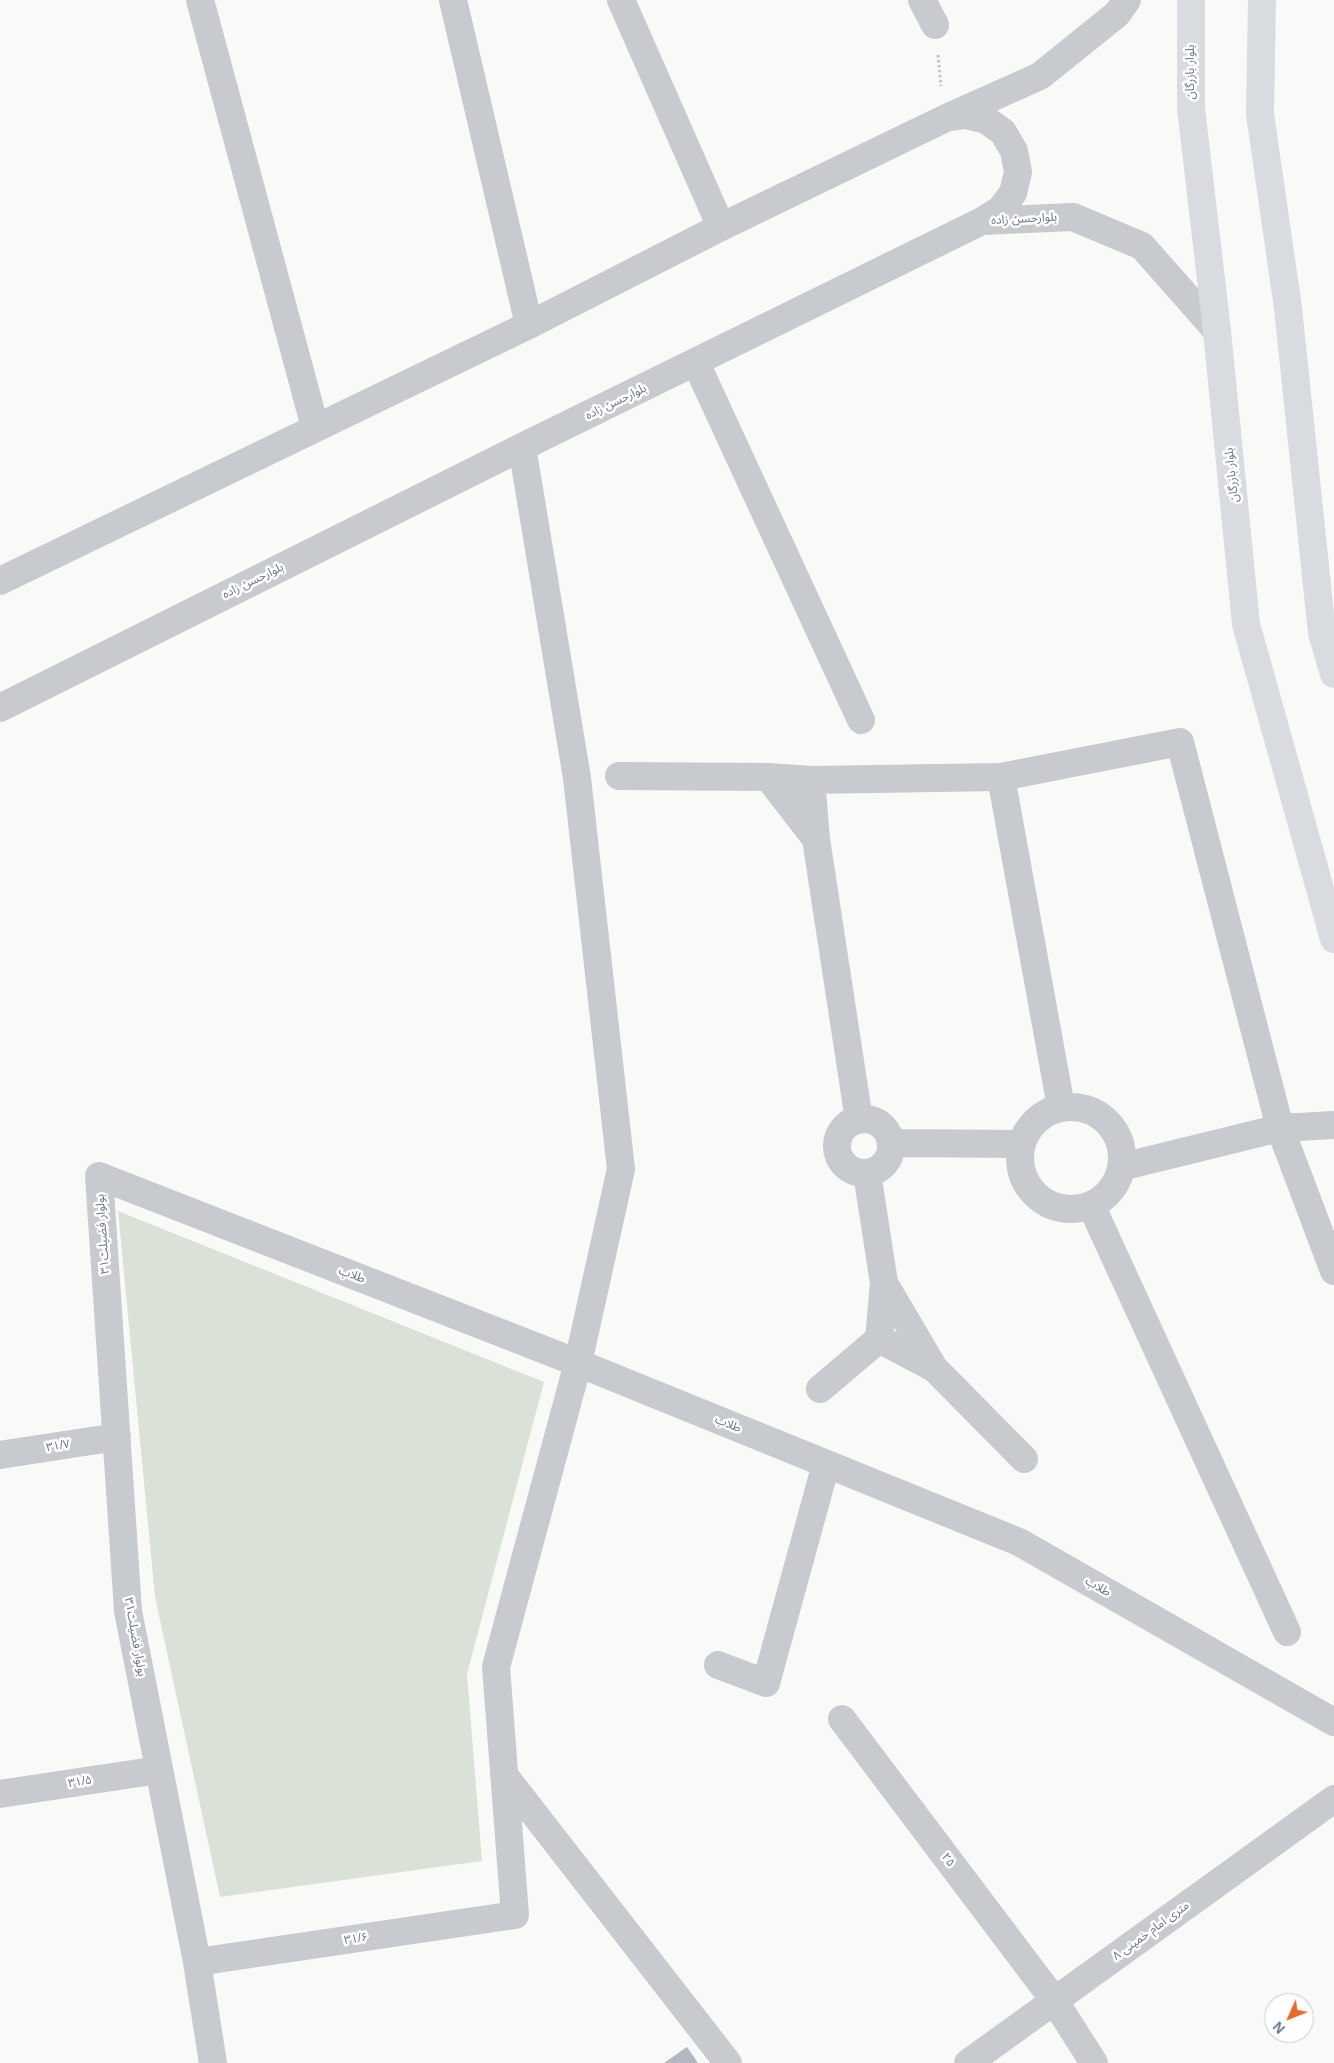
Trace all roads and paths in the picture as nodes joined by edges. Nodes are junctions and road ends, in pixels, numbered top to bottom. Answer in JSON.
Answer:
{"nodes":[{"id":1,"x":200,"y":0,"type":"edge"},
{"id":2,"x":453,"y":0,"type":"edge"},
{"id":3,"x":621,"y":0,"type":"edge"},
{"id":4,"x":922,"y":0,"type":"edge"},
{"id":5,"x":1127,"y":0,"type":"edge"},
{"id":6,"x":1191,"y":0,"type":"edge"},
{"id":7,"x":1262,"y":0,"type":"edge"},
{"id":8,"x":935,"y":25,"type":"joint"},
{"id":9,"x":944,"y":119,"type":"junction"},
{"id":10,"x":982,"y":221,"type":"junction"},
{"id":11,"x":721,"y":227,"type":"junction"},
{"id":12,"x":529,"y":325,"type":"junction"},
{"id":13,"x":1217,"y":331,"type":"junction"},
{"id":14,"x":696,"y":363,"type":"junction"},
{"id":15,"x":315,"y":428,"type":"junction"},
{"id":16,"x":522,"y":447,"type":"junction"},
{"id":17,"x":0,"y":581,"type":"edge"},
{"id":18,"x":1334,"y":674,"type":"edge"},
{"id":19,"x":0,"y":708,"type":"edge"},
{"id":20,"x":862,"y":720,"type":"dead end"},
{"id":21,"x":619,"y":776,"type":"dead end"},
{"id":22,"x":768,"y":777,"type":"junction"},
{"id":23,"x":1001,"y":777,"type":"junction"},
{"id":24,"x":811,"y":780,"type":"junction"},
{"id":25,"x":816,"y":839,"type":"junction"},
{"id":26,"x":1334,"y":939,"type":"edge"},
{"id":27,"x":1061,"y":1107,"type":"junction"},
{"id":28,"x":859,"y":1120,"type":"junction"},
{"id":29,"x":1334,"y":1125,"type":"edge"},
{"id":30,"x":1280,"y":1128,"type":"junction"},
{"id":31,"x":891,"y":1143,"type":"junction"},
{"id":32,"x":1021,"y":1144,"type":"junction"},
{"id":33,"x":1122,"y":1167,"type":"junction"},
{"id":34,"x":867,"y":1173,"type":"junction"},
{"id":35,"x":99,"y":1176,"type":"joint"},
{"id":36,"x":1091,"y":1205,"type":"junction"},
{"id":37,"x":1334,"y":1270,"type":"edge"},
{"id":38,"x":884,"y":1283,"type":"junction"},
{"id":39,"x":879,"y":1339,"type":"junction"},
{"id":40,"x":578,"y":1363,"type":"junction"},
{"id":41,"x":934,"y":1368,"type":"junction"},
{"id":42,"x":820,"y":1389,"type":"dead end"},
{"id":43,"x":117,"y":1437,"type":"junction"},
{"id":44,"x":0,"y":1455,"type":"edge"},
{"id":45,"x":1024,"y":1458,"type":"dead end"},
{"id":46,"x":826,"y":1464,"type":"junction"},
{"id":47,"x":1287,"y":1632,"type":"dead end"},
{"id":48,"x":718,"y":1665,"type":"dead end"},
{"id":49,"x":842,"y":1719,"type":"dead end"},
{"id":50,"x":1334,"y":1722,"type":"edge"},
{"id":51,"x":159,"y":1770,"type":"junction"},
{"id":52,"x":504,"y":1775,"type":"junction"},
{"id":53,"x":0,"y":1794,"type":"edge"},
{"id":54,"x":1333,"y":1805,"type":"edge"},
{"id":55,"x":197,"y":1962,"type":"junction"},
{"id":56,"x":1054,"y":2000,"type":"junction"},
{"id":57,"x":212,"y":2063,"type":"edge"},
{"id":58,"x":728,"y":2063,"type":"edge"},
{"id":59,"x":968,"y":2063,"type":"edge"},
{"id":60,"x":1094,"y":2063,"type":"edge"}],
"edges":[{"from":1,"to":15,"type":"street"},
{"from":2,"to":12,"type":"street"},
{"from":3,"to":11,"type":"street"},
{"from":4,"to":8,"type":"street"},
{"from":5,"to":9,"type":"street"},
{"from":6,"to":13,"type":"main road","name":"بلوار بازرگان"},
{"from":7,"to":18,"type":"main road"},
{"from":8,"to":9,"type":"path"},
{"from":9,"to":10,"type":"street"},
{"from":9,"to":11,"type":"street"},
{"from":10,"to":13,"type":"street","name":"بلوارحسن زاده"},
{"from":10,"to":14,"type":"street","name":"بلوارحسن زاده"},
{"from":11,"to":12,"type":"street"},
{"from":12,"to":15,"type":"street"},
{"from":13,"to":26,"type":"main road","name":"بلوار بازرگان"},
{"from":14,"to":16,"type":"street","name":"بلوارحسن زاده"},
{"from":14,"to":20,"type":"street"},
{"from":15,"to":17,"type":"street"},
{"from":16,"to":19,"type":"street","name":"بلوارحسن زاده"},
{"from":16,"to":40,"type":"street"},
{"from":21,"to":22,"type":"street"},
{"from":22,"to":24,"type":"street"},
{"from":22,"to":25,"type":"street"},
{"from":23,"to":24,"type":"street"},
{"from":23,"to":27,"type":"street"},
{"from":23,"to":30,"type":"street"},
{"from":24,"to":25,"type":"street"},
{"from":25,"to":28,"type":"street"},
{"from":27,"to":32,"type":"street"},
{"from":27,"to":33,"type":"street"},
{"from":28,"to":31,"type":"street"},
{"from":28,"to":34,"type":"street"},
{"from":29,"to":30,"type":"street"},
{"from":30,"to":33,"type":"street"},
{"from":30,"to":37,"type":"street"},
{"from":31,"to":32,"type":"street"},
{"from":31,"to":34,"type":"street"},
{"from":32,"to":36,"type":"street"},
{"from":33,"to":36,"type":"street"},
{"from":34,"to":38,"type":"street"},
{"from":35,"to":40,"type":"street","name":"طلاب"},
{"from":35,"to":43,"type":"street","name":"بولوار فضیلت۳۱"},
{"from":36,"to":47,"type":"street"},
{"from":38,"to":39,"type":"street"},
{"from":38,"to":41,"type":"street"},
{"from":39,"to":41,"type":"street"},
{"from":39,"to":42,"type":"street"},
{"from":40,"to":46,"type":"street","name":"طلاب"},
{"from":40,"to":52,"type":"street"},
{"from":41,"to":45,"type":"street"},
{"from":43,"to":44,"type":"street","name":"۳۱/۷"},
{"from":43,"to":51,"type":"street","name":"بولوار فضیلت۳۱"},
{"from":46,"to":48,"type":"street"},
{"from":46,"to":50,"type":"street","name":"طلاب"},
{"from":49,"to":56,"type":"street","name":"۲۵"},
{"from":51,"to":53,"type":"street","name":"۳۱/۵"},
{"from":51,"to":55,"type":"street","name":"بولوار فضیلت۳۱"},
{"from":52,"to":55,"type":"street","name":"۳۱/۶"},
{"from":52,"to":58,"type":"street"},
{"from":54,"to":56,"type":"street","name":"۸ متری امام خمینی"},
{"from":55,"to":57,"type":"street","name":"بولوار فضیلت۳۱"},
{"from":56,"to":59,"type":"street","name":"۸ متری امام خمینی"},
{"from":56,"to":60,"type":"street","name":"۲۵"}]}
